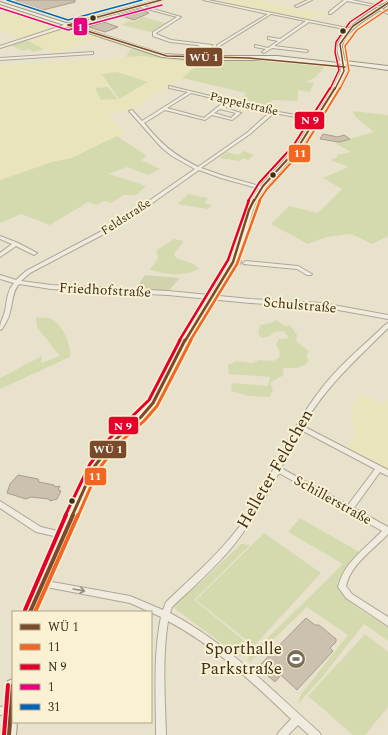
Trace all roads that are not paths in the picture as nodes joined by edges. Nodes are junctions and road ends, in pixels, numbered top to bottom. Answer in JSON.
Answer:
{"nodes":[{"id":1,"x":161,"y":0,"type":"edge"},
{"id":2,"x":204,"y":0,"type":"edge"},
{"id":3,"x":311,"y":0,"type":"edge"},
{"id":4,"x":346,"y":0,"type":"edge"},
{"id":5,"x":0,"y":3,"type":"edge"},
{"id":6,"x":388,"y":3,"type":"edge"},
{"id":7,"x":141,"y":6,"type":"junction"},
{"id":8,"x":296,"y":6,"type":"dead end"},
{"id":9,"x":379,"y":8,"type":"junction"},
{"id":10,"x":330,"y":13,"type":"dead end"},
{"id":11,"x":388,"y":13,"type":"edge"},
{"id":12,"x":270,"y":14,"type":"junction"},
{"id":13,"x":308,"y":21,"type":"junction"},
{"id":14,"x":68,"y":25,"type":"junction"},
{"id":15,"x":350,"y":29,"type":"junction"},
{"id":16,"x":273,"y":35,"type":"dead end"},
{"id":17,"x":269,"y":38,"type":"junction"},
{"id":18,"x":265,"y":40,"type":"dead end"},
{"id":19,"x":281,"y":40,"type":"junction"},
{"id":20,"x":260,"y":43,"type":"dead end"},
{"id":21,"x":199,"y":45,"type":"dead end"},
{"id":22,"x":218,"y":46,"type":"dead end"},
{"id":23,"x":256,"y":46,"type":"junction"},
{"id":24,"x":0,"y":47,"type":"edge"},
{"id":25,"x":252,"y":48,"type":"dead end"},
{"id":26,"x":270,"y":48,"type":"junction"},
{"id":27,"x":306,"y":51,"type":"dead end"},
{"id":28,"x":264,"y":52,"type":"dead end"},
{"id":29,"x":92,"y":53,"type":"dead end"},
{"id":30,"x":242,"y":58,"type":"junction"},
{"id":31,"x":249,"y":58,"type":"junction"},
{"id":32,"x":0,"y":59,"type":"edge"},
{"id":33,"x":337,"y":64,"type":"tunnel mouth"},
{"id":34,"x":344,"y":65,"type":"junction"},
{"id":35,"x":352,"y":66,"type":"tunnel mouth"},
{"id":36,"x":388,"y":70,"type":"edge"},
{"id":37,"x":170,"y":87,"type":"dead end"},
{"id":38,"x":191,"y":92,"type":"junction"},
{"id":39,"x":228,"y":101,"type":"junction"},
{"id":40,"x":165,"y":108,"type":"junction"},
{"id":41,"x":220,"y":108,"type":"junction"},
{"id":42,"x":131,"y":111,"type":"dead end"},
{"id":43,"x":273,"y":112,"type":"junction"},
{"id":44,"x":212,"y":114,"type":"junction"},
{"id":45,"x":318,"y":120,"type":"junction"},
{"id":46,"x":143,"y":122,"type":"junction"},
{"id":47,"x":198,"y":169,"type":"junction"},
{"id":48,"x":261,"y":188,"type":"junction"},
{"id":49,"x":0,"y":237,"type":"edge"},
{"id":50,"x":16,"y":244,"type":"junction"},
{"id":51,"x":34,"y":253,"type":"dead end"},
{"id":52,"x":0,"y":255,"type":"edge"},
{"id":53,"x":246,"y":263,"type":"tunnel mouth"},
{"id":54,"x":309,"y":274,"type":"dead end"},
{"id":55,"x":0,"y":277,"type":"edge"},
{"id":56,"x":14,"y":281,"type":"junction"},
{"id":57,"x":211,"y":298,"type":"junction"},
{"id":58,"x":388,"y":317,"type":"edge"},
{"id":59,"x":388,"y":325,"type":"edge"},
{"id":60,"x":0,"y":328,"type":"edge"},
{"id":61,"x":300,"y":426,"type":"junction"},
{"id":62,"x":379,"y":469,"type":"junction"},
{"id":63,"x":278,"y":470,"type":"junction"},
{"id":64,"x":388,"y":473,"type":"edge"},
{"id":65,"x":0,"y":504,"type":"edge"},
{"id":66,"x":348,"y":509,"type":"junction"},
{"id":67,"x":387,"y":530,"type":"edge"},
{"id":68,"x":63,"y":535,"type":"junction"},
{"id":69,"x":41,"y":584,"type":"junction"},
{"id":70,"x":30,"y":611,"type":"edge"},
{"id":71,"x":165,"y":614,"type":"junction"},
{"id":72,"x":388,"y":622,"type":"edge"},
{"id":73,"x":12,"y":688,"type":"edge"},
{"id":74,"x":5,"y":710,"type":"edge"},
{"id":75,"x":297,"y":718,"type":"junction"},
{"id":76,"x":9,"y":735,"type":"edge"},
{"id":77,"x":161,"y":735,"type":"edge"},
{"id":78,"x":282,"y":735,"type":"edge"},
{"id":79,"x":316,"y":735,"type":"edge"}],
"edges":[{"from":1,"to":7,"type":"street"},
{"from":2,"to":12,"type":"street"},
{"from":3,"to":8,"type":"street"},
{"from":4,"to":9,"type":"street"},
{"from":4,"to":10,"type":"street"},
{"from":5,"to":14,"type":"main road"},
{"from":6,"to":9,"type":"main road"},
{"from":7,"to":14,"type":"street"},
{"from":7,"to":21,"type":"street"},
{"from":9,"to":11,"type":"street"},
{"from":9,"to":15,"type":"main road"},
{"from":12,"to":13,"type":"street"},
{"from":12,"to":22,"type":"street"},
{"from":13,"to":15,"type":"street"},
{"from":13,"to":19,"type":"street"},
{"from":14,"to":24,"type":"street"},
{"from":14,"to":30,"type":"main road"},
{"from":15,"to":34,"type":"main road"},
{"from":16,"to":17,"type":"street"},
{"from":17,"to":18,"type":"street"},
{"from":17,"to":19,"type":"street"},
{"from":19,"to":26,"type":"street"},
{"from":20,"to":23,"type":"street"},
{"from":23,"to":25,"type":"street"},
{"from":23,"to":26,"type":"street"},
{"from":26,"to":27,"type":"street"},
{"from":26,"to":28,"type":"street"},
{"from":29,"to":32,"type":"street"},
{"from":30,"to":31,"type":"main road"},
{"from":30,"to":34,"type":"main road"},
{"from":31,"to":33,"type":"main road"},
{"from":31,"to":34,"type":"main road"},
{"from":34,"to":36,"type":"main road"},
{"from":34,"to":45,"type":"main road"},
{"from":35,"to":36,"type":"main road"},
{"from":37,"to":38,"type":"street","name":"Pappelstraße"},
{"from":38,"to":39,"type":"street","name":"Pappelstraße"},
{"from":38,"to":40,"type":"street"},
{"from":39,"to":41,"type":"street"},
{"from":39,"to":43,"type":"street","name":"Pappelstraße"},
{"from":40,"to":44,"type":"street"},
{"from":40,"to":46,"type":"street"},
{"from":41,"to":44,"type":"street"},
{"from":41,"to":44,"type":"street"},
{"from":42,"to":46,"type":"street"},
{"from":43,"to":45,"type":"street","name":"Pappelstraße"},
{"from":43,"to":47,"type":"street","name":"Feldstraße"},
{"from":45,"to":48,"type":"main road"},
{"from":46,"to":47,"type":"street"},
{"from":47,"to":48,"type":"street"},
{"from":47,"to":56,"type":"street","name":"Feldstraße"},
{"from":48,"to":57,"type":"main road"},
{"from":49,"to":50,"type":"street"},
{"from":50,"to":51,"type":"street"},
{"from":50,"to":52,"type":"street"},
{"from":53,"to":54,"type":"street"},
{"from":55,"to":56,"type":"street","name":"Friedhofstraße"},
{"from":56,"to":57,"type":"street","name":"Friedhofstraße"},
{"from":56,"to":60,"type":"street"},
{"from":57,"to":58,"type":"street","name":"Schulstraße"},
{"from":57,"to":68,"type":"main road"},
{"from":59,"to":61,"type":"street","name":"Helleter Feldchen"},
{"from":61,"to":62,"type":"street"},
{"from":61,"to":63,"type":"street","name":"Helleter Feldchen"},
{"from":62,"to":64,"type":"street"},
{"from":62,"to":66,"type":"street"},
{"from":63,"to":66,"type":"street","name":"Schillerstraße"},
{"from":63,"to":71,"type":"street","name":"Helleter Feldchen"},
{"from":65,"to":68,"type":"street"},
{"from":66,"to":67,"type":"street","name":"Schillerstraße"},
{"from":67,"to":72,"type":"street"},
{"from":68,"to":69,"type":"main road"},
{"from":69,"to":70,"type":"main road"},
{"from":69,"to":71,"type":"street","one_way":true},
{"from":71,"to":75,"type":"street"},
{"from":71,"to":77,"type":"street","name":"Helleter Feldchen"},
{"from":73,"to":74,"type":"main road"},
{"from":74,"to":76,"type":"main road"},
{"from":75,"to":78,"type":"street"},
{"from":75,"to":79,"type":"street"}]}
